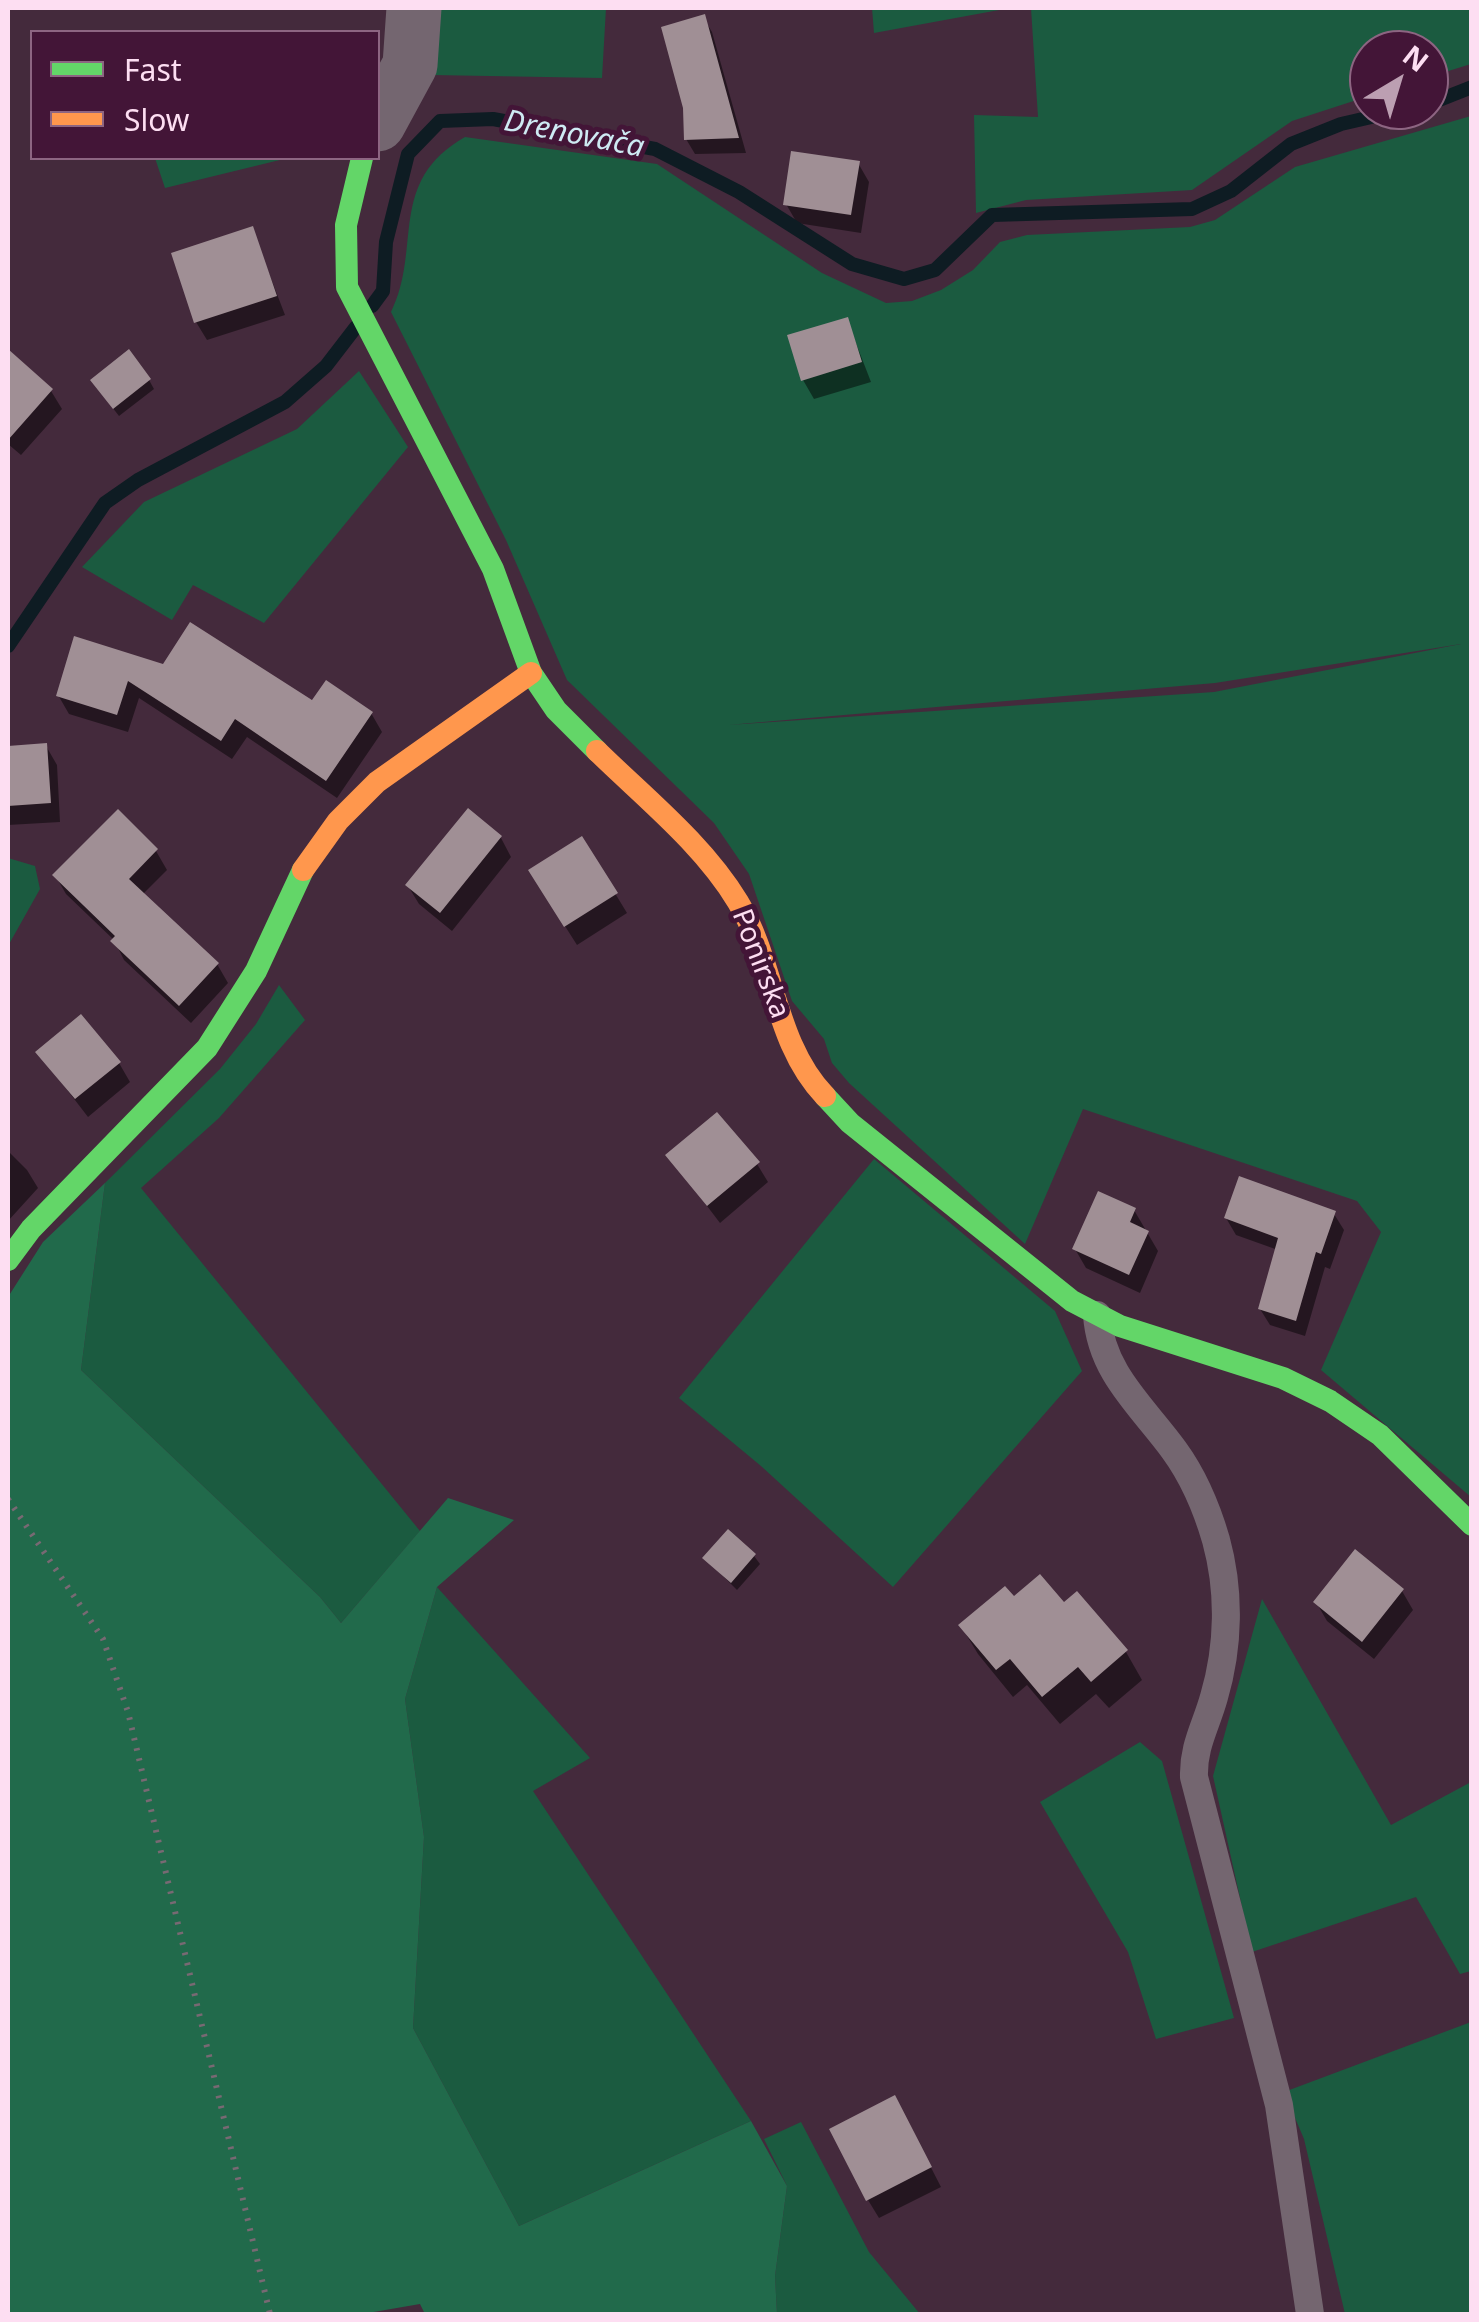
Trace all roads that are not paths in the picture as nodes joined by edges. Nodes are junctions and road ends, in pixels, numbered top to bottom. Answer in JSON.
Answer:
{"nodes":[{"id":1,"x":414,"y":8,"type":"edge"},
{"id":2,"x":380,"y":120,"type":"edge"},
{"id":3,"x":362,"y":160,"type":"edge"},
{"id":4,"x":531,"y":674,"type":"junction"},
{"id":5,"x":8,"y":1260,"type":"edge"},
{"id":6,"x":1098,"y":1315,"type":"junction"},
{"id":7,"x":1472,"y":1525,"type":"edge"},
{"id":8,"x":1310,"y":2314,"type":"edge"}],
"edges":[{"from":1,"to":2,"type":"street"},
{"from":3,"to":4,"type":"street","name":"Ponirska"},
{"from":4,"to":5,"type":"street"},
{"from":4,"to":6,"type":"street","name":"Ponirska"},
{"from":6,"to":7,"type":"street","name":"Ponirska"},
{"from":6,"to":8,"type":"lane"}]}
